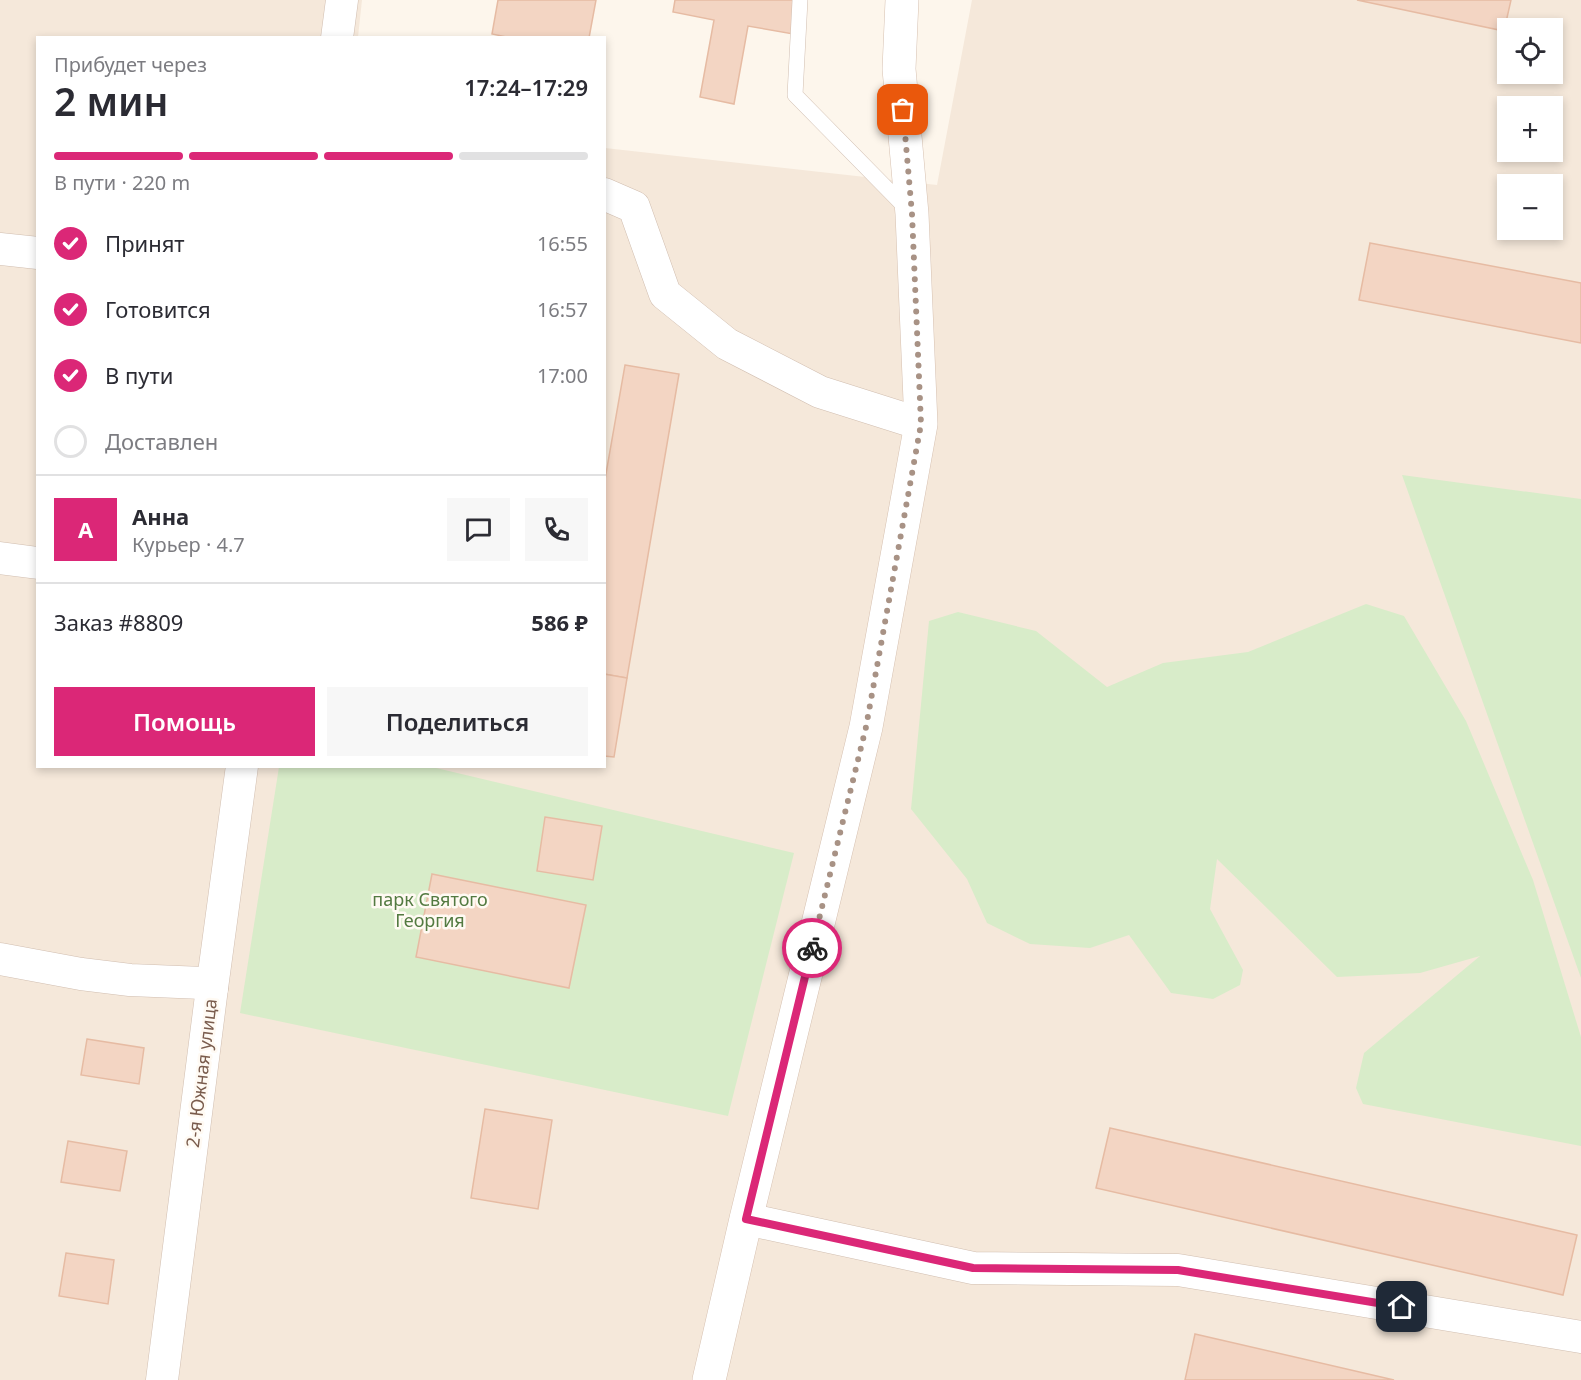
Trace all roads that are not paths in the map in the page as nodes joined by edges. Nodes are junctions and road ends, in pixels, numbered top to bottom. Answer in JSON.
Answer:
{"nodes":[{"id":1,"x":342,"y":0,"type":"edge"},
{"id":2,"x":800,"y":0,"type":"edge"},
{"id":3,"x":902,"y":0,"type":"edge"},
{"id":4,"x":337,"y":36,"type":"edge"},
{"id":5,"x":606,"y":195,"type":"edge"},
{"id":6,"x":912,"y":214,"type":"junction"},
{"id":7,"x":0,"y":249,"type":"edge"},
{"id":8,"x":36,"y":253,"type":"edge"},
{"id":9,"x":921,"y":424,"type":"junction"},
{"id":10,"x":0,"y":558,"type":"edge"},
{"id":11,"x":36,"y":563,"type":"edge"},
{"id":12,"x":242,"y":768,"type":"edge"},
{"id":13,"x":0,"y":959,"type":"edge"},
{"id":14,"x":212,"y":988,"type":"junction"},
{"id":15,"x":746,"y":1219,"type":"junction"},
{"id":16,"x":1581,"y":1337,"type":"edge"},
{"id":17,"x":162,"y":1380,"type":"edge"},
{"id":18,"x":709,"y":1380,"type":"edge"}],
"edges":[{"from":1,"to":4,"type":"street"},
{"from":2,"to":6,"type":"lane"},
{"from":3,"to":6,"type":"street"},
{"from":5,"to":9,"type":"street"},
{"from":6,"to":9,"type":"street"},
{"from":7,"to":8,"type":"street"},
{"from":9,"to":15,"type":"street"},
{"from":10,"to":11,"type":"street"},
{"from":12,"to":14,"type":"street","name":"2-я Южная улица"},
{"from":13,"to":14,"type":"street"},
{"from":14,"to":17,"type":"street","name":"2-я Южная улица"},
{"from":15,"to":16,"type":"street"},
{"from":15,"to":18,"type":"street"}]}
